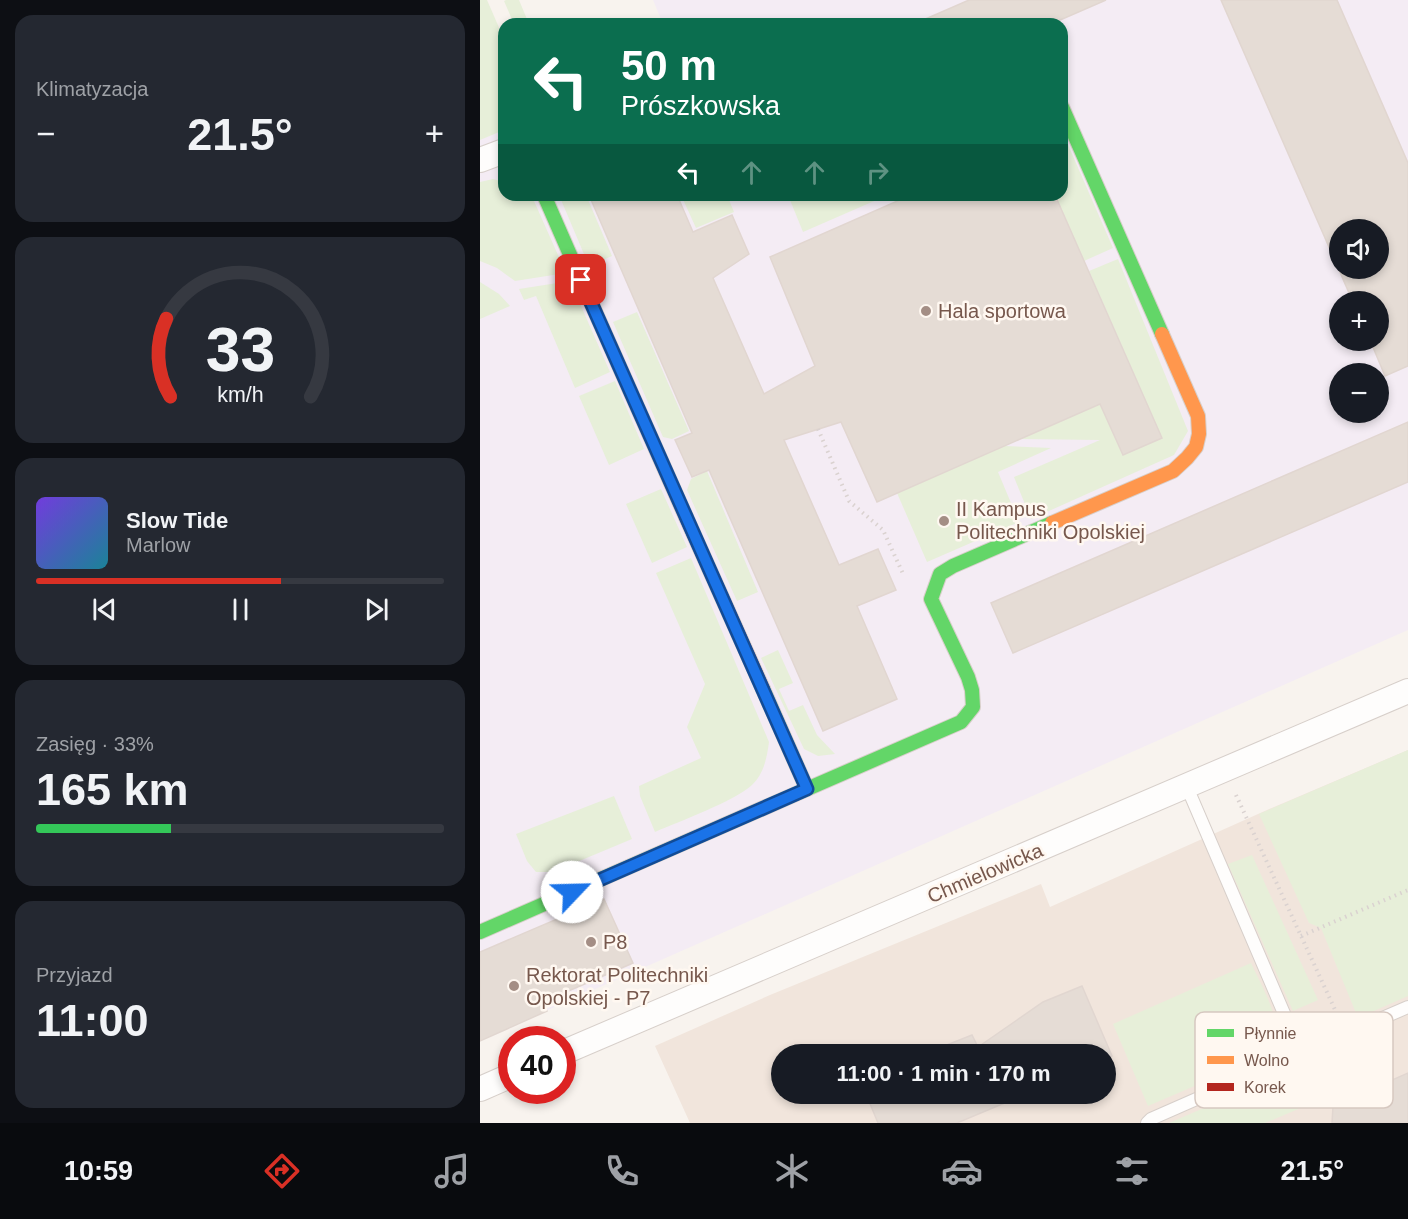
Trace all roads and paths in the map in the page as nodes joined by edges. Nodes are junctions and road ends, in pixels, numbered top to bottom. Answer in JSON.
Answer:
{"nodes":[{"id":1,"x":1068,"y":121,"type":"edge"},
{"id":2,"x":498,"y":153,"type":"edge"},
{"id":3,"x":480,"y":160,"type":"edge"},
{"id":4,"x":546,"y":201,"type":"edge"},
{"id":5,"x":818,"y":429,"type":"dead end"},
{"id":6,"x":908,"y":585,"type":"dead end"},
{"id":7,"x":1408,"y":691,"type":"edge"},
{"id":8,"x":1224,"y":771,"type":"junction"},
{"id":9,"x":1187,"y":787,"type":"junction"},
{"id":10,"x":807,"y":789,"type":"junction"},
{"id":11,"x":1408,"y":890,"type":"edge"},
{"id":12,"x":480,"y":932,"type":"edge"},
{"id":13,"x":1301,"y":936,"type":"junction"},
{"id":14,"x":1408,"y":1007,"type":"edge"},
{"id":15,"x":1283,"y":1012,"type":"edge"},
{"id":16,"x":1336,"y":1012,"type":"edge"},
{"id":17,"x":1393,"y":1014,"type":"edge"},
{"id":18,"x":576,"y":1047,"type":"edge"},
{"id":19,"x":498,"y":1081,"type":"edge"},
{"id":20,"x":480,"y":1089,"type":"edge"},
{"id":21,"x":1195,"y":1100,"type":"edge"},
{"id":22,"x":1147,"y":1123,"type":"edge"}],
"edges":[{"from":1,"to":10,"type":"street"},
{"from":2,"to":3,"type":"street"},
{"from":4,"to":10,"type":"street"},
{"from":5,"to":6,"type":"path"},
{"from":7,"to":8,"type":"street","name":"Chmielowicka"},
{"from":8,"to":9,"type":"street","name":"Chmielowicka"},
{"from":8,"to":13,"type":"path"},
{"from":9,"to":15,"type":"lane"},
{"from":9,"to":18,"type":"street","name":"Chmielowicka"},
{"from":10,"to":12,"type":"street"},
{"from":11,"to":13,"type":"path"},
{"from":13,"to":16,"type":"path"},
{"from":14,"to":17,"type":"lane"},
{"from":19,"to":20,"type":"street"},
{"from":21,"to":22,"type":"lane"}]}
